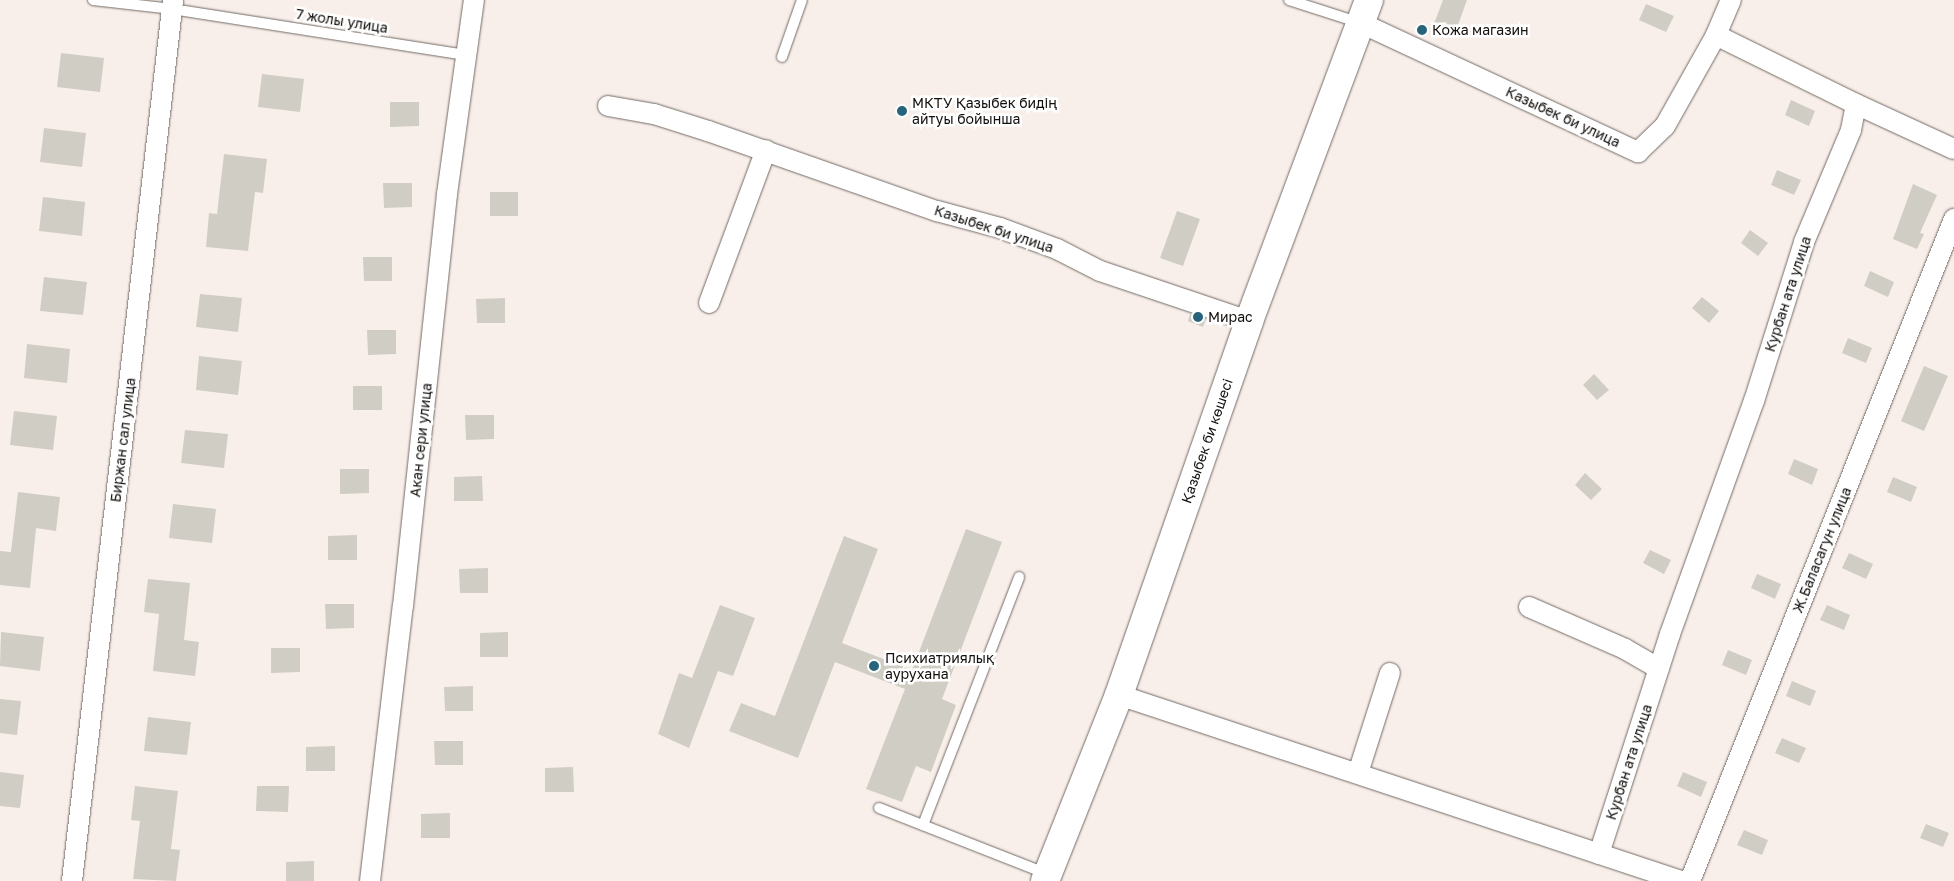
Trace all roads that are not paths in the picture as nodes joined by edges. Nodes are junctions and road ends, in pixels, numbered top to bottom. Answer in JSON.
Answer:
{"nodes":[{"id":1,"x":93,"y":0,"type":"edge"},
{"id":2,"x":474,"y":0,"type":"edge"},
{"id":3,"x":802,"y":0,"type":"edge"},
{"id":4,"x":1289,"y":0,"type":"edge"},
{"id":5,"x":1731,"y":0,"type":"edge"},
{"id":6,"x":173,"y":4,"type":"edge"},
{"id":7,"x":1365,"y":12,"type":"edge"},
{"id":8,"x":1716,"y":35,"type":"junction"},
{"id":9,"x":467,"y":55,"type":"junction"},
{"id":10,"x":782,"y":57,"type":"dead end"},
{"id":11,"x":1856,"y":104,"type":"junction"},
{"id":12,"x":608,"y":106,"type":"dead end"},
{"id":13,"x":1954,"y":148,"type":"edge"},
{"id":14,"x":766,"y":150,"type":"junction"},
{"id":15,"x":1954,"y":219,"type":"edge"},
{"id":16,"x":709,"y":303,"type":"dead end"},
{"id":17,"x":1249,"y":321,"type":"junction"},
{"id":18,"x":1019,"y":577,"type":"dead end"},
{"id":19,"x":1529,"y":607,"type":"dead end"},
{"id":20,"x":1659,"y":669,"type":"junction"},
{"id":21,"x":1390,"y":673,"type":"dead end"},
{"id":22,"x":1119,"y":695,"type":"junction"},
{"id":23,"x":1358,"y":774,"type":"junction"},
{"id":24,"x":879,"y":808,"type":"dead end"},
{"id":25,"x":923,"y":826,"type":"junction"},
{"id":26,"x":1599,"y":854,"type":"junction"},
{"id":27,"x":1046,"y":878,"type":"edge"},
{"id":28,"x":72,"y":881,"type":"edge"},
{"id":29,"x":370,"y":881,"type":"edge"},
{"id":30,"x":1681,"y":881,"type":"edge"},
{"id":31,"x":1690,"y":881,"type":"edge"}],
"edges":[{"from":1,"to":6,"type":"lane","name":"7 жолы улица"},
{"from":2,"to":9,"type":"street","name":"Акан сери улица"},
{"from":3,"to":10,"type":"lane"},
{"from":4,"to":7,"type":"lane"},
{"from":5,"to":8,"type":"street"},
{"from":6,"to":9,"type":"lane","name":"7 жолы улица"},
{"from":6,"to":28,"type":"street","name":"Биржан сал улица"},
{"from":7,"to":8,"type":"street","name":"Казыбек би улица"},
{"from":7,"to":17,"type":"main road","name":"Қазыбек би көшесі"},
{"from":8,"to":11,"type":"street"},
{"from":9,"to":29,"type":"street","name":"Акан сери улица"},
{"from":11,"to":13,"type":"street"},
{"from":11,"to":20,"type":"street","name":"Курбан ата улица"},
{"from":12,"to":14,"type":"street","name":"Казыбек би улица"},
{"from":14,"to":16,"type":"street"},
{"from":14,"to":17,"type":"street","name":"Казыбек би улица"},
{"from":15,"to":31,"type":"street","name":"Ж.Баласагун улица"},
{"from":17,"to":22,"type":"main road","name":"Қазыбек би көшесі"},
{"from":18,"to":25,"type":"lane"},
{"from":19,"to":20,"type":"street"},
{"from":20,"to":26,"type":"street","name":"Курбан ата улица"},
{"from":21,"to":23,"type":"street"},
{"from":22,"to":23,"type":"street"},
{"from":22,"to":27,"type":"main road","name":"Қазыбек би көшесі"},
{"from":23,"to":26,"type":"street"},
{"from":24,"to":25,"type":"lane"},
{"from":25,"to":27,"type":"lane"},
{"from":26,"to":30,"type":"street"}]}
